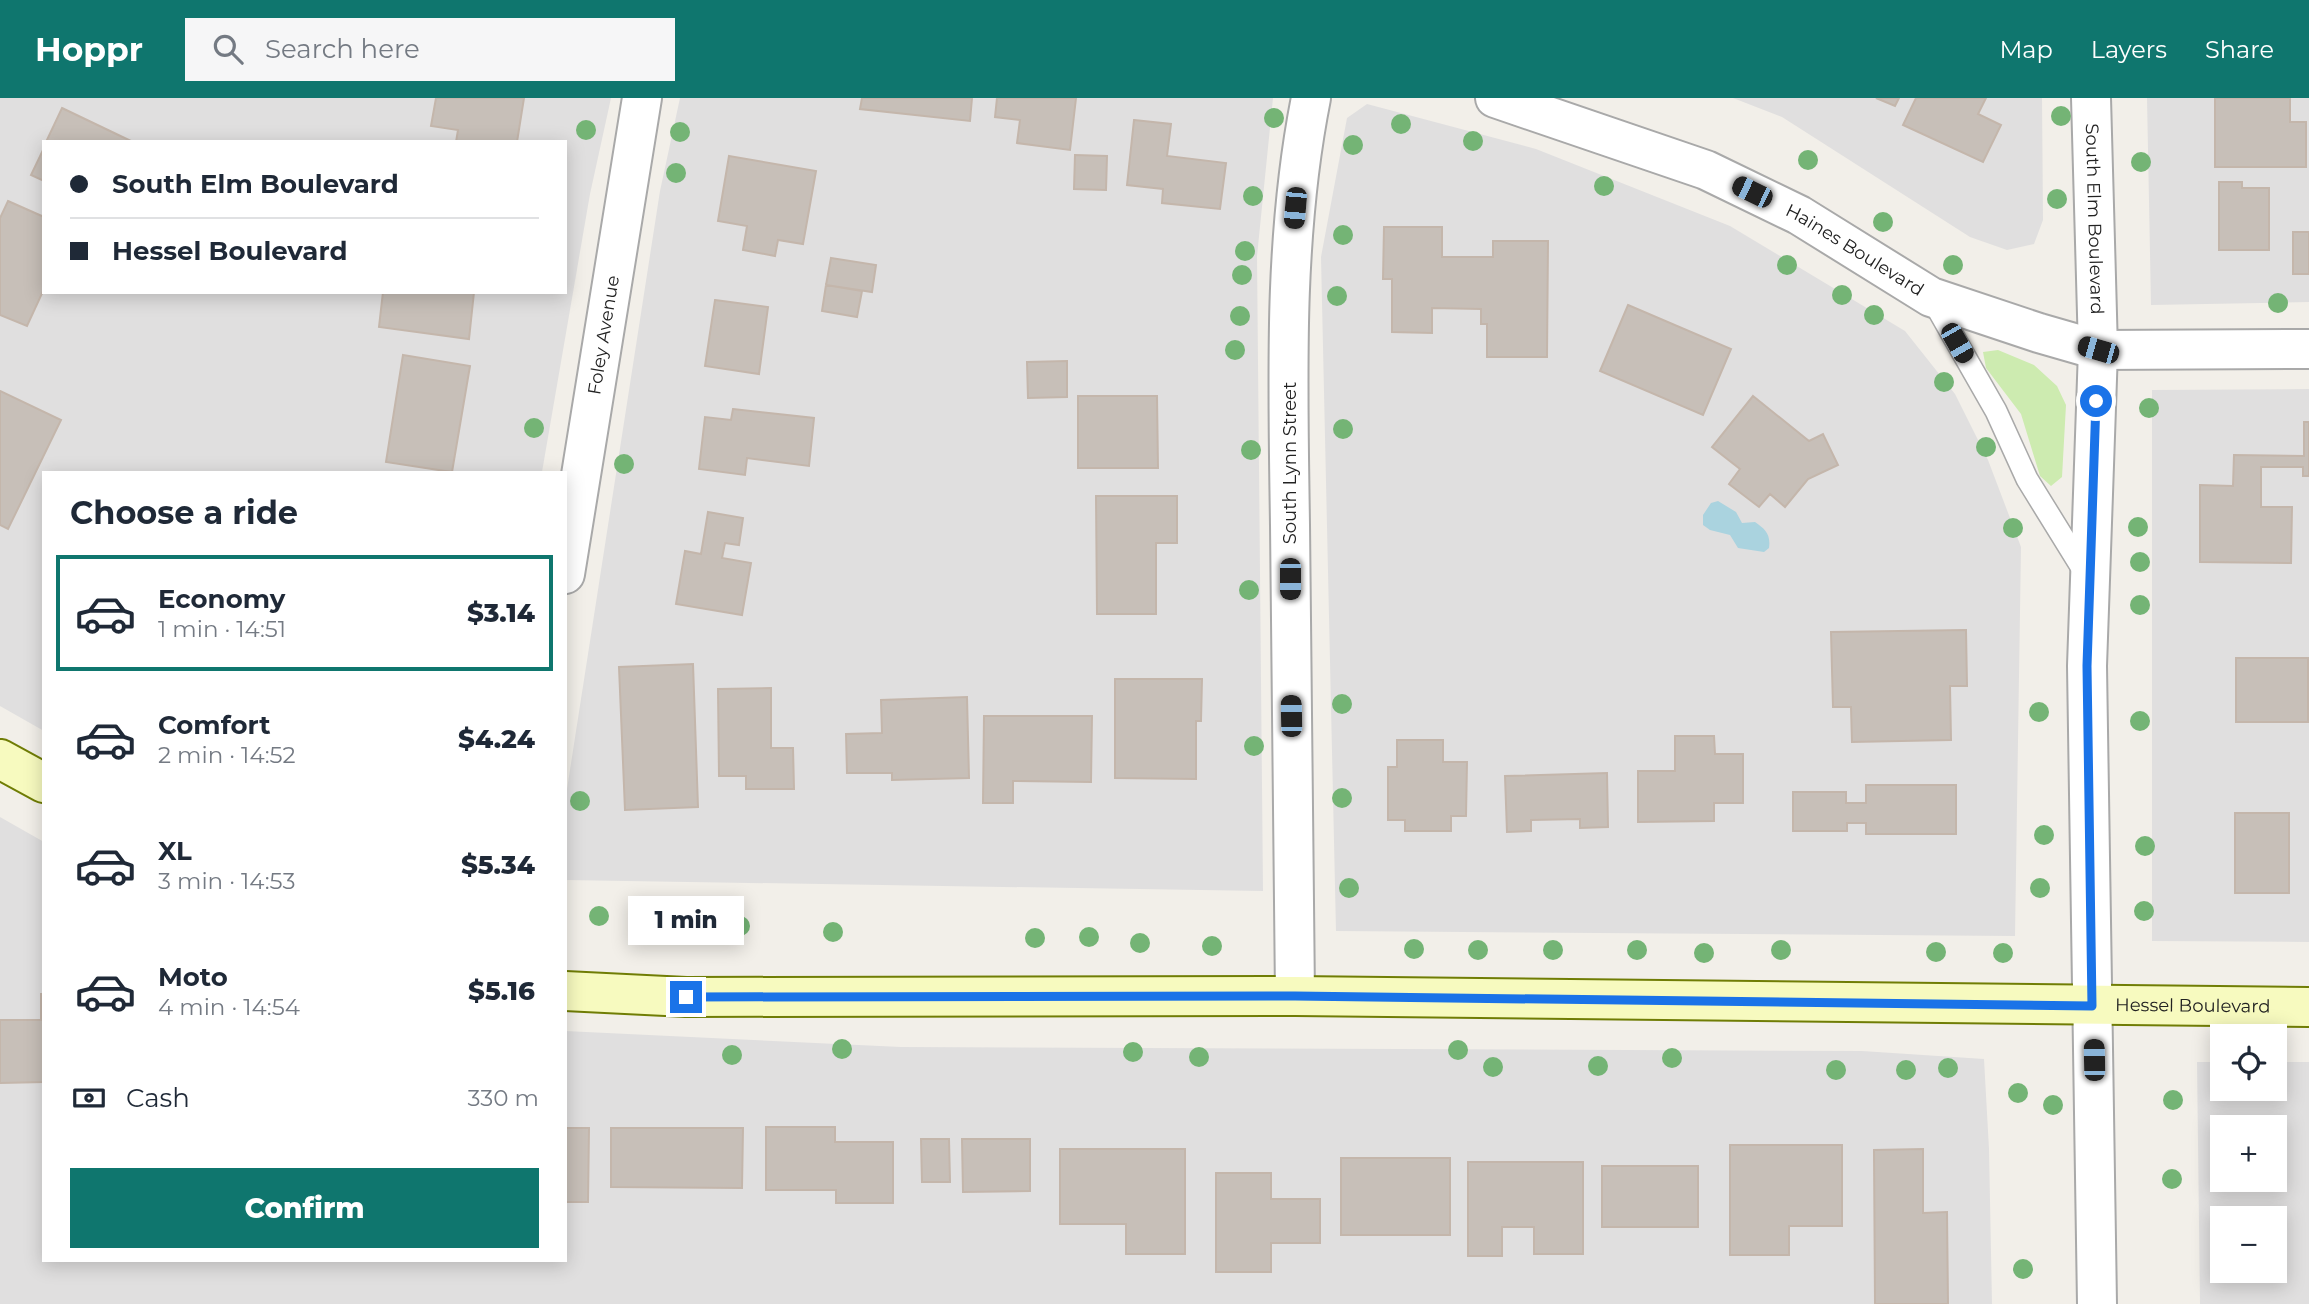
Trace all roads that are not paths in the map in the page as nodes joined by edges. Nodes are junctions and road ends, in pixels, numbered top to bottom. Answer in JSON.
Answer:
{"nodes":[{"id":1,"x":642,"y":98,"type":"edge"},
{"id":2,"x":1311,"y":98,"type":"edge"},
{"id":3,"x":1495,"y":98,"type":"edge"},
{"id":4,"x":2091,"y":98,"type":"edge"},
{"id":5,"x":1931,"y":297,"type":"junction"},
{"id":6,"x":2309,"y":349,"type":"edge"},
{"id":7,"x":2098,"y":350,"type":"junction"},
{"id":8,"x":567,"y":562,"type":"edge"},
{"id":9,"x":2090,"y":581,"type":"junction"},
{"id":10,"x":0,"y":759,"type":"edge"},
{"id":11,"x":42,"y":782,"type":"edge"},
{"id":12,"x":567,"y":991,"type":"edge"},
{"id":13,"x":1295,"y":996,"type":"junction"},
{"id":14,"x":2092,"y":1006,"type":"junction"},
{"id":15,"x":2309,"y":1007,"type":"edge"},
{"id":16,"x":2097,"y":1304,"type":"edge"}],
"edges":[{"from":1,"to":8,"type":"street","name":"Foley Avenue"},
{"from":2,"to":13,"type":"street","name":"South Lynn Street"},
{"from":3,"to":5,"type":"street","name":"Haines Boulevard"},
{"from":4,"to":7,"type":"street","name":"South Elm Boulevard"},
{"from":5,"to":7,"type":"street","name":"Haines Boulevard"},
{"from":5,"to":9,"type":"lane"},
{"from":6,"to":7,"type":"street","name":"Haines Boulevard"},
{"from":7,"to":9,"type":"street","name":"South Elm Boulevard"},
{"from":9,"to":14,"type":"street","name":"South Elm Boulevard"},
{"from":10,"to":11,"type":"street"},
{"from":12,"to":13,"type":"street","name":"Hessel Boulevard"},
{"from":13,"to":14,"type":"street","name":"Hessel Boulevard"},
{"from":14,"to":15,"type":"street","name":"Hessel Boulevard"},
{"from":14,"to":16,"type":"street","name":"South Elm Boulevard"}]}
